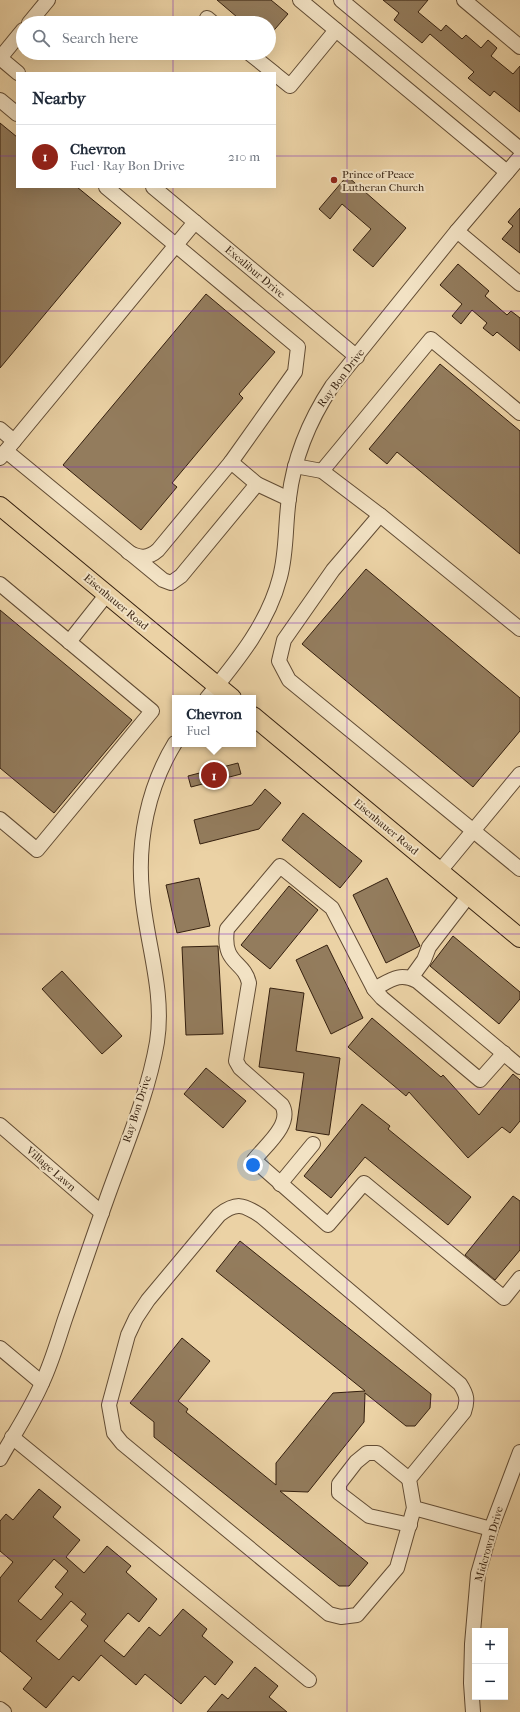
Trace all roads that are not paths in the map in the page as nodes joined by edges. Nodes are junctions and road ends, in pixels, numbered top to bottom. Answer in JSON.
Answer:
{"nodes":[{"id":1,"x":48,"y":0,"type":"edge"},
{"id":2,"x":300,"y":0,"type":"edge"},
{"id":3,"x":341,"y":0,"type":"edge"},
{"id":4,"x":464,"y":0,"type":"edge"},
{"id":5,"x":35,"y":16,"type":"edge"},
{"id":6,"x":336,"y":30,"type":"junction"},
{"id":7,"x":16,"y":39,"type":"edge"},
{"id":8,"x":520,"y":47,"type":"edge"},
{"id":9,"x":0,"y":58,"type":"edge"},
{"id":10,"x":258,"y":60,"type":"edge"},
{"id":11,"x":17,"y":72,"type":"edge"},
{"id":12,"x":272,"y":72,"type":"edge"},
{"id":13,"x":276,"y":76,"type":"edge"},
{"id":14,"x":0,"y":100,"type":"edge"},
{"id":15,"x":16,"y":113,"type":"edge"},
{"id":16,"x":520,"y":149,"type":"edge"},
{"id":17,"x":520,"y":157,"type":"edge"},
{"id":18,"x":506,"y":172,"type":"junction"},
{"id":19,"x":107,"y":188,"type":"edge"},
{"id":20,"x":154,"y":188,"type":"edge"},
{"id":21,"x":195,"y":222,"type":"junction"},
{"id":22,"x":457,"y":231,"type":"junction"},
{"id":23,"x":176,"y":244,"type":"junction"},
{"id":24,"x":520,"y":284,"type":"edge"},
{"id":25,"x":357,"y":357,"type":"junction"},
{"id":26,"x":520,"y":413,"type":"edge"},
{"id":27,"x":0,"y":429,"type":"edge"},
{"id":28,"x":7,"y":450,"type":"edge"},
{"id":29,"x":231,"y":462,"type":"junction"},
{"id":30,"x":295,"y":466,"type":"junction"},
{"id":31,"x":322,"y":471,"type":"junction"},
{"id":32,"x":257,"y":484,"type":"junction"},
{"id":33,"x":288,"y":499,"type":"junction"},
{"id":34,"x":0,"y":506,"type":"edge"},
{"id":35,"x":380,"y":515,"type":"junction"},
{"id":36,"x":128,"y":552,"type":"junction"},
{"id":37,"x":0,"y":584,"type":"edge"},
{"id":38,"x":107,"y":594,"type":"junction"},
{"id":39,"x":520,"y":629,"type":"edge"},
{"id":40,"x":69,"y":642,"type":"junction"},
{"id":41,"x":212,"y":692,"type":"edge"},
{"id":42,"x":222,"y":695,"type":"edge"},
{"id":43,"x":256,"y":718,"type":"edge"},
{"id":44,"x":173,"y":747,"type":"edge"},
{"id":45,"x":520,"y":774,"type":"edge"},
{"id":46,"x":0,"y":819,"type":"edge"},
{"id":47,"x":474,"y":830,"type":"junction"},
{"id":48,"x":520,"y":869,"type":"edge"},
{"id":49,"x":440,"y":871,"type":"junction"},
{"id":50,"x":469,"y":895,"type":"junction"},
{"id":51,"x":520,"y":938,"type":"edge"},
{"id":52,"x":411,"y":978,"type":"junction"},
{"id":53,"x":374,"y":989,"type":"junction"},
{"id":54,"x":504,"y":1053,"type":"junction"},
{"id":55,"x":520,"y":1067,"type":"edge"},
{"id":56,"x":0,"y":1125,"type":"edge"},
{"id":57,"x":313,"y":1144,"type":"dead end"},
{"id":58,"x":280,"y":1184,"type":"junction"},
{"id":59,"x":102,"y":1213,"type":"junction"},
{"id":60,"x":520,"y":1278,"type":"edge"},
{"id":61,"x":0,"y":1348,"type":"edge"},
{"id":62,"x":42,"y":1384,"type":"junction"},
{"id":63,"x":12,"y":1437,"type":"junction"},
{"id":64,"x":520,"y":1452,"type":"edge"},
{"id":65,"x":0,"y":1459,"type":"edge"},
{"id":66,"x":409,"y":1479,"type":"junction"},
{"id":67,"x":414,"y":1508,"type":"junction"},
{"id":68,"x":410,"y":1525,"type":"junction"},
{"id":69,"x":491,"y":1529,"type":"junction"},
{"id":70,"x":309,"y":1680,"type":"dead end"},
{"id":71,"x":0,"y":1709,"type":"edge"},
{"id":72,"x":4,"y":1712,"type":"edge"},
{"id":73,"x":473,"y":1712,"type":"edge"}],
"edges":[{"from":1,"to":5,"type":"street"},
{"from":2,"to":6,"type":"street"},
{"from":3,"to":16,"type":"street"},
{"from":4,"to":8,"type":"street"},
{"from":6,"to":13,"type":"street"},
{"from":6,"to":18,"type":"street"},
{"from":7,"to":9,"type":"street"},
{"from":9,"to":11,"type":"street"},
{"from":10,"to":12,"type":"street"},
{"from":14,"to":15,"type":"street"},
{"from":17,"to":18,"type":"street","name":"Ray Bon Drive"},
{"from":18,"to":22,"type":"street","name":"Ray Bon Drive"},
{"from":19,"to":23,"type":"street"},
{"from":20,"to":21,"type":"street","name":"Excalibur Drive"},
{"from":21,"to":23,"type":"street"},
{"from":21,"to":25,"type":"street","name":"Excalibur Drive"},
{"from":22,"to":24,"type":"street"},
{"from":22,"to":25,"type":"street","name":"Ray Bon Drive"},
{"from":23,"to":28,"type":"street"},
{"from":23,"to":29,"type":"street"},
{"from":25,"to":30,"type":"street","name":"Ray Bon Drive"},
{"from":26,"to":31,"type":"street"},
{"from":27,"to":28,"type":"street"},
{"from":28,"to":36,"type":"street"},
{"from":29,"to":32,"type":"street"},
{"from":29,"to":36,"type":"street"},
{"from":30,"to":31,"type":"street"},
{"from":30,"to":33,"type":"street","name":"Ray Bon Drive"},
{"from":31,"to":35,"type":"street"},
{"from":32,"to":33,"type":"street"},
{"from":32,"to":36,"type":"street"},
{"from":33,"to":41,"type":"street","name":"Ray Bon Drive"},
{"from":34,"to":38,"type":"main road","name":"Eisenhauer Road"},
{"from":35,"to":39,"type":"street"},
{"from":35,"to":47,"type":"street"},
{"from":37,"to":40,"type":"street"},
{"from":38,"to":40,"type":"street"},
{"from":38,"to":41,"type":"main road","name":"Eisenhauer Road"},
{"from":40,"to":46,"type":"street"},
{"from":41,"to":42,"type":"main road","name":"Eisenhauer Road"},
{"from":43,"to":49,"type":"main road","name":"Eisenhauer Road"},
{"from":44,"to":59,"type":"street","name":"Ray Bon Drive"},
{"from":45,"to":47,"type":"street"},
{"from":47,"to":48,"type":"street"},
{"from":47,"to":49,"type":"street"},
{"from":49,"to":50,"type":"main road","name":"Eisenhauer Road"},
{"from":50,"to":51,"type":"main road","name":"Eisenhauer Road"},
{"from":50,"to":52,"type":"street"},
{"from":52,"to":53,"type":"street"},
{"from":52,"to":54,"type":"street"},
{"from":53,"to":54,"type":"street"},
{"from":53,"to":58,"type":"street"},
{"from":54,"to":55,"type":"street"},
{"from":56,"to":59,"type":"street","name":"Village Lawn"},
{"from":57,"to":58,"type":"street"},
{"from":58,"to":60,"type":"street"},
{"from":59,"to":62,"type":"street","name":"Ray Bon Drive"},
{"from":61,"to":62,"type":"street"},
{"from":62,"to":63,"type":"street","name":"Ray Bon Drive"},
{"from":63,"to":65,"type":"street","name":"Ray Bon Drive"},
{"from":63,"to":70,"type":"street"},
{"from":64,"to":69,"type":"street","name":"Midcrown Drive"},
{"from":66,"to":67,"type":"street"},
{"from":66,"to":68,"type":"street"},
{"from":66,"to":68,"type":"street"},
{"from":67,"to":68,"type":"street"},
{"from":67,"to":69,"type":"street"},
{"from":69,"to":73,"type":"street","name":"Midcrown Drive"},
{"from":71,"to":72,"type":"street"}]}
